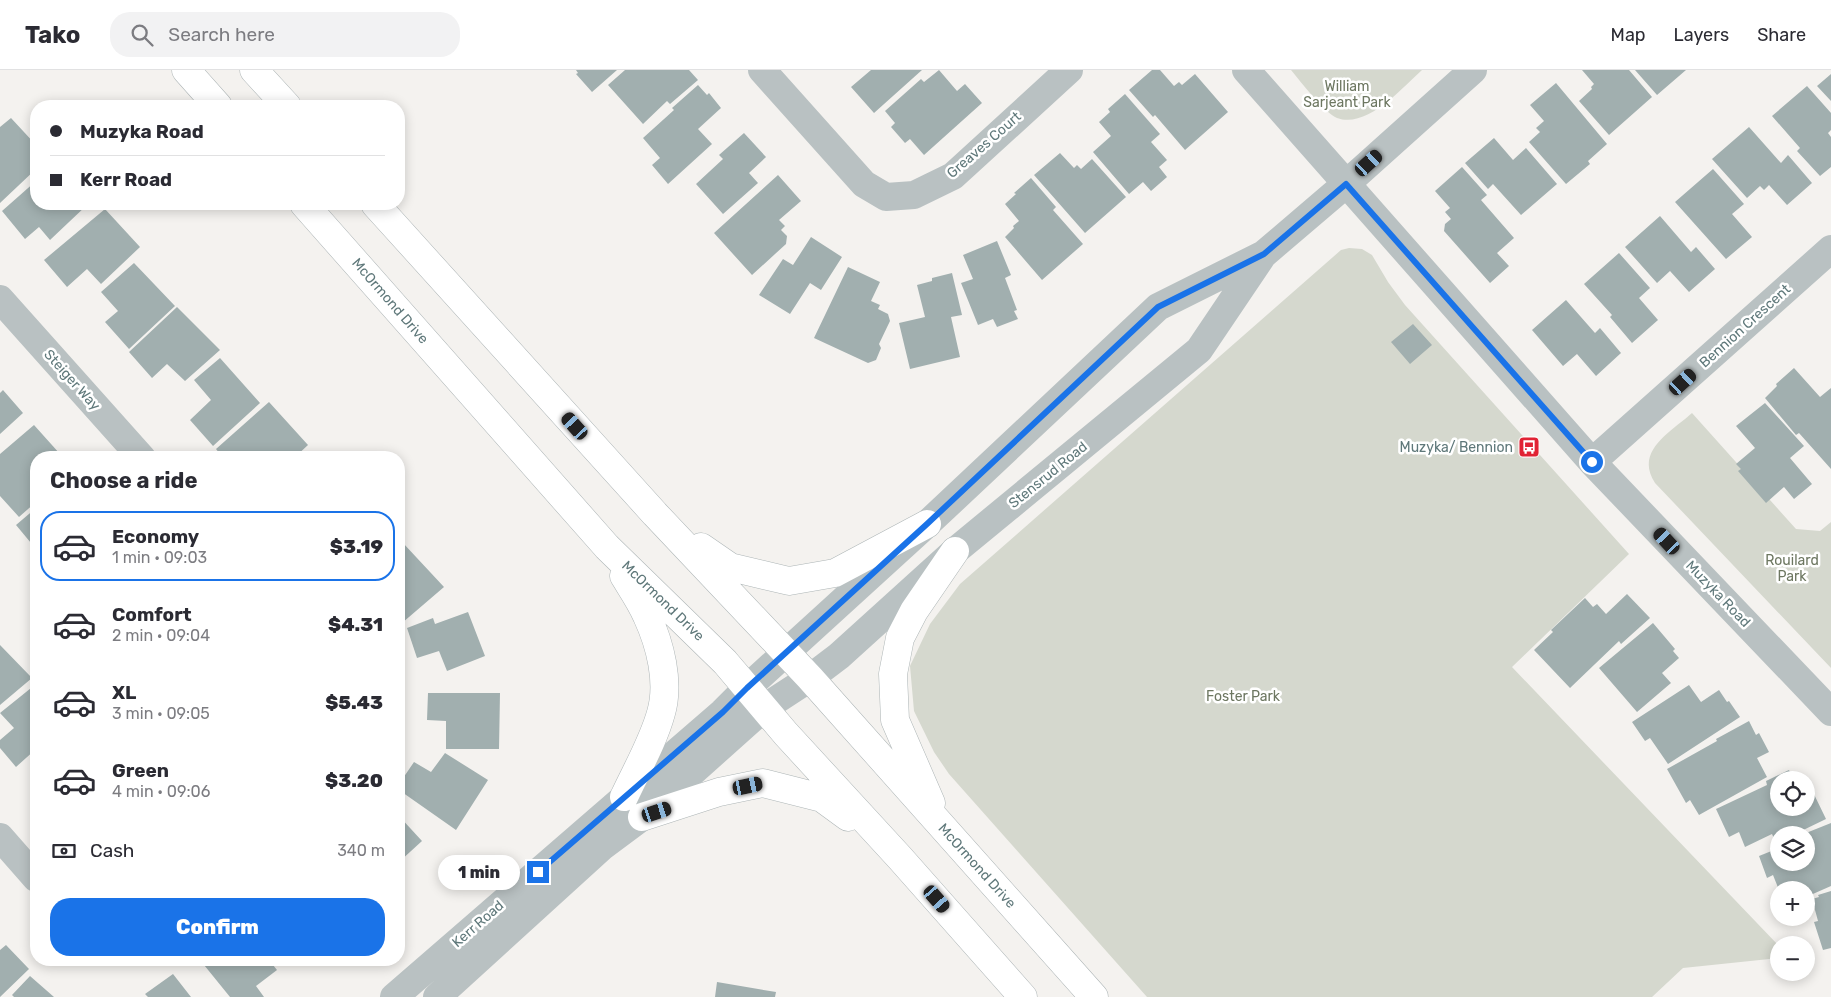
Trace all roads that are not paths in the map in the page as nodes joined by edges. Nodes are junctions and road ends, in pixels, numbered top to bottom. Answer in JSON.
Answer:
{"nodes":[{"id":1,"x":186,"y":70,"type":"edge"},
{"id":2,"x":254,"y":70,"type":"edge"},
{"id":3,"x":762,"y":70,"type":"edge"},
{"id":4,"x":1069,"y":70,"type":"edge"},
{"id":5,"x":1246,"y":70,"type":"edge"},
{"id":6,"x":1473,"y":70,"type":"edge"},
{"id":7,"x":213,"y":100,"type":"edge"},
{"id":8,"x":282,"y":100,"type":"edge"},
{"id":9,"x":1346,"y":184,"type":"junction"},
{"id":10,"x":309,"y":210,"type":"edge"},
{"id":11,"x":380,"y":210,"type":"edge"},
{"id":12,"x":1831,"y":250,"type":"edge"},
{"id":13,"x":1264,"y":254,"type":"junction"},
{"id":14,"x":1,"y":302,"type":"edge"},
{"id":15,"x":136,"y":451,"type":"edge"},
{"id":16,"x":1592,"y":462,"type":"junction"},
{"id":17,"x":654,"y":514,"type":"junction"},
{"id":18,"x":927,"y":524,"type":"junction"},
{"id":19,"x":607,"y":547,"type":"junction"},
{"id":20,"x":955,"y":551,"type":"junction"},
{"id":21,"x":786,"y":653,"type":"junction"},
{"id":22,"x":810,"y":678,"type":"junction"},
{"id":23,"x":755,"y":698,"type":"junction"},
{"id":24,"x":1831,"y":712,"type":"edge"},
{"id":25,"x":624,"y":797,"type":"junction"},
{"id":26,"x":642,"y":817,"type":"junction"},
{"id":27,"x":941,"y":825,"type":"junction"},
{"id":28,"x":0,"y":837,"type":"edge"},
{"id":29,"x":900,"y":858,"type":"junction"},
{"id":30,"x":30,"y":871,"type":"edge"},
{"id":31,"x":394,"y":997,"type":"edge"},
{"id":32,"x":437,"y":997,"type":"edge"},
{"id":33,"x":1023,"y":997,"type":"edge"},
{"id":34,"x":1094,"y":997,"type":"edge"}],
"edges":[{"from":1,"to":7,"type":"main road"},
{"from":2,"to":8,"type":"main road"},
{"from":3,"to":4,"type":"street","name":"Greaves Court"},
{"from":5,"to":9,"type":"street","name":"Muzyka Road"},
{"from":6,"to":9,"type":"street","name":"Stensrud Road"},
{"from":9,"to":13,"type":"street","name":"Stensrud Road"},
{"from":9,"to":16,"type":"street","name":"Muzyka Road"},
{"from":10,"to":19,"type":"main road","name":"McOrmond Drive"},
{"from":11,"to":17,"type":"main road","name":"McOrmond Drive"},
{"from":12,"to":16,"type":"street","name":"Bennion Crescent"},
{"from":13,"to":18,"type":"street","name":"Stensrud Road"},
{"from":13,"to":20,"type":"street","name":"Stensrud Road"},
{"from":14,"to":15,"type":"street","name":"Steiger Way"},
{"from":16,"to":24,"type":"street","name":"Muzyka Road"},
{"from":17,"to":18,"type":"main road"},
{"from":17,"to":21,"type":"main road","name":"McOrmond Drive"},
{"from":18,"to":21,"type":"street","name":"Stensrud Road"},
{"from":19,"to":23,"type":"main road","name":"McOrmond Drive"},
{"from":19,"to":25,"type":"main road"},
{"from":20,"to":22,"type":"street","name":"Stensrud Road"},
{"from":20,"to":27,"type":"main road"},
{"from":21,"to":22,"type":"main road","name":"McOrmond Drive"},
{"from":21,"to":23,"type":"street","name":"Kerr Road"},
{"from":22,"to":23,"type":"street","name":"Kerr Road"},
{"from":22,"to":27,"type":"main road","name":"McOrmond Drive"},
{"from":23,"to":25,"type":"street","name":"Kerr Road"},
{"from":23,"to":26,"type":"street","name":"Kerr Road"},
{"from":23,"to":29,"type":"main road","name":"McOrmond Drive"},
{"from":25,"to":31,"type":"street","name":"Kerr Road"},
{"from":26,"to":29,"type":"main road"},
{"from":26,"to":32,"type":"street","name":"Kerr Road"},
{"from":27,"to":34,"type":"main road","name":"McOrmond Drive"},
{"from":28,"to":30,"type":"street"},
{"from":29,"to":33,"type":"main road","name":"McOrmond Drive"}]}
